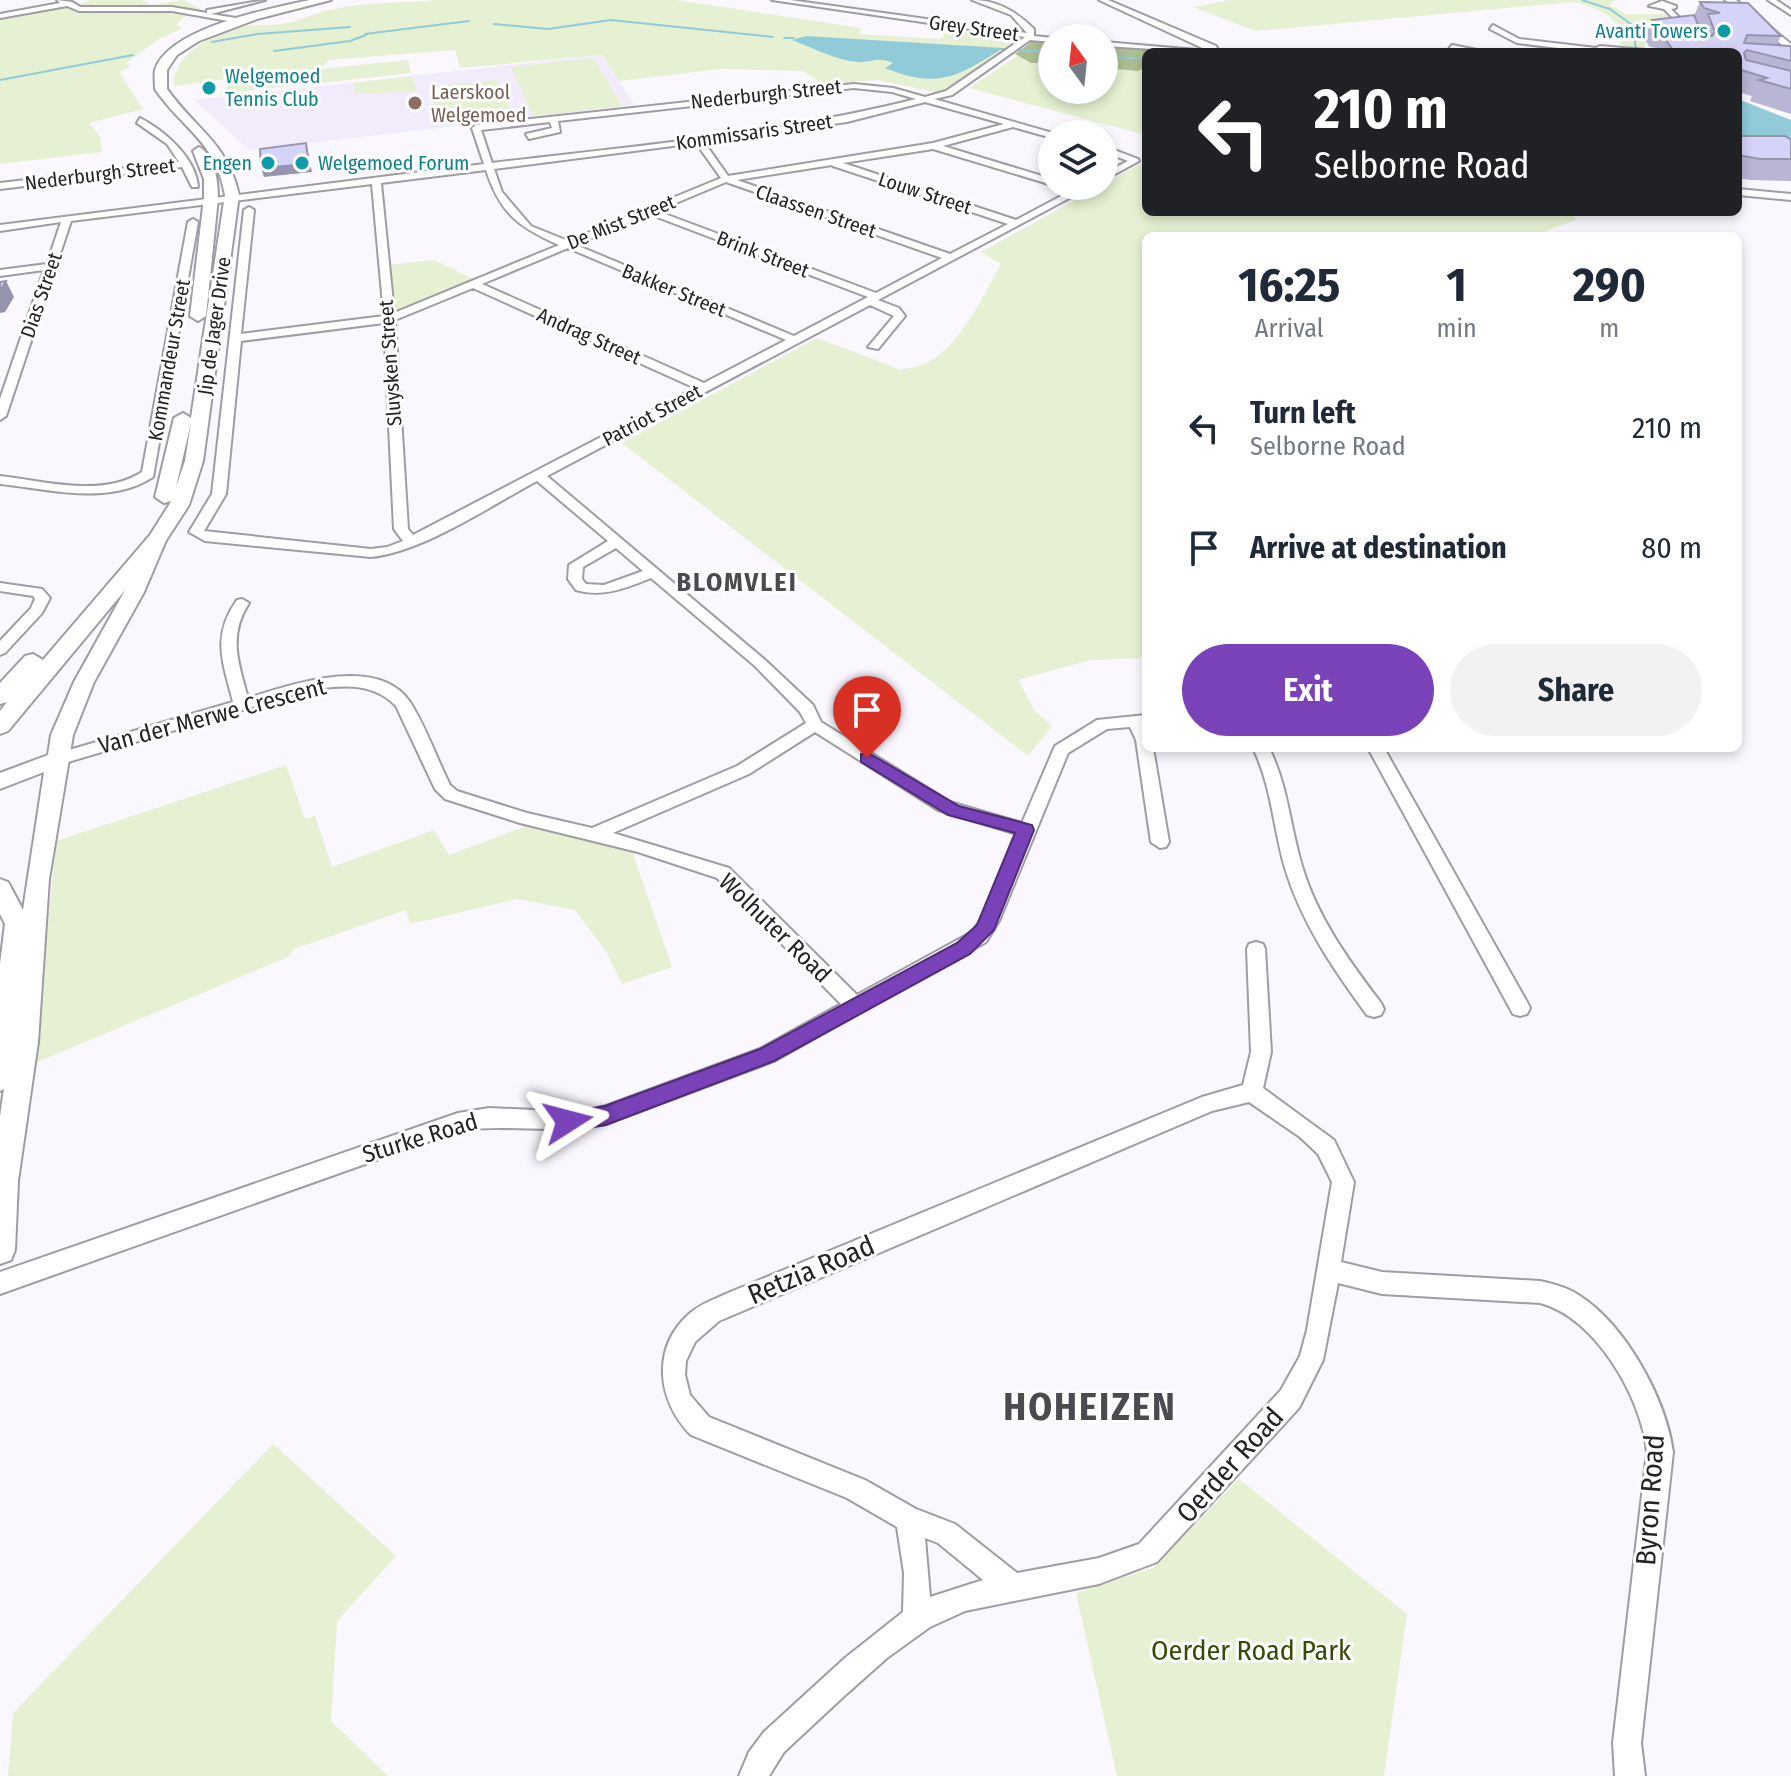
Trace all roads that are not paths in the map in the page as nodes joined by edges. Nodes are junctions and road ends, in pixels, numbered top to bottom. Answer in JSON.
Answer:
{"nodes":[{"id":1,"x":85,"y":0,"type":"edge"},
{"id":2,"x":262,"y":0,"type":"edge"},
{"id":3,"x":305,"y":0,"type":"edge"},
{"id":4,"x":326,"y":0,"type":"edge"},
{"id":5,"x":775,"y":0,"type":"edge"},
{"id":6,"x":975,"y":0,"type":"edge"},
{"id":7,"x":1014,"y":0,"type":"edge"},
{"id":8,"x":1102,"y":0,"type":"edge"},
{"id":9,"x":1730,"y":0,"type":"edge"},
{"id":10,"x":1744,"y":0,"type":"edge"},
{"id":11,"x":1771,"y":0,"type":"edge"},
{"id":12,"x":798,"y":1,"type":"edge"},
{"id":13,"x":62,"y":2,"type":"edge"},
{"id":14,"x":993,"y":4,"type":"junction"},
{"id":15,"x":1667,"y":9,"type":"dead end"},
{"id":16,"x":204,"y":13,"type":"junction"},
{"id":17,"x":1791,"y":13,"type":"edge"},
{"id":18,"x":0,"y":16,"type":"edge"},
{"id":19,"x":234,"y":20,"type":"junction"},
{"id":20,"x":1493,"y":27,"type":"dead end"},
{"id":21,"x":1030,"y":37,"type":"junction"},
{"id":22,"x":1791,"y":37,"type":"edge"},
{"id":23,"x":1038,"y":38,"type":"edge"},
{"id":24,"x":1697,"y":39,"type":"edge"},
{"id":25,"x":1118,"y":45,"type":"edge"},
{"id":26,"x":1150,"y":48,"type":"edge"},
{"id":27,"x":1213,"y":48,"type":"edge"},
{"id":28,"x":1578,"y":48,"type":"edge"},
{"id":29,"x":1790,"y":54,"type":"edge"},
{"id":30,"x":147,"y":67,"type":"dead end"},
{"id":31,"x":168,"y":99,"type":"junction"},
{"id":32,"x":930,"y":100,"type":"junction"},
{"id":33,"x":155,"y":106,"type":"dead end"},
{"id":34,"x":553,"y":118,"type":"junction"},
{"id":35,"x":140,"y":121,"type":"dead end"},
{"id":36,"x":1013,"y":124,"type":"junction"},
{"id":37,"x":476,"y":128,"type":"joint"},
{"id":38,"x":182,"y":131,"type":"junction"},
{"id":39,"x":1038,"y":131,"type":"edge"},
{"id":40,"x":529,"y":136,"type":"dead end"},
{"id":41,"x":699,"y":141,"type":"junction"},
{"id":42,"x":934,"y":146,"type":"junction"},
{"id":43,"x":1118,"y":154,"type":"edge"},
{"id":44,"x":833,"y":163,"type":"junction"},
{"id":45,"x":185,"y":164,"type":"junction"},
{"id":46,"x":489,"y":166,"type":"junction"},
{"id":47,"x":1118,"y":170,"type":"edge"},
{"id":48,"x":1038,"y":178,"type":"edge"},
{"id":49,"x":380,"y":179,"type":"junction"},
{"id":50,"x":726,"y":179,"type":"junction"},
{"id":51,"x":195,"y":185,"type":"dead end"},
{"id":52,"x":0,"y":186,"type":"edge"},
{"id":53,"x":1742,"y":192,"type":"edge"},
{"id":54,"x":1791,"y":197,"type":"edge"},
{"id":55,"x":232,"y":198,"type":"junction"},
{"id":56,"x":1060,"y":200,"type":"edge"},
{"id":57,"x":211,"y":201,"type":"junction"},
{"id":58,"x":249,"y":210,"type":"dead end"},
{"id":59,"x":649,"y":211,"type":"junction"},
{"id":60,"x":67,"y":219,"type":"junction"},
{"id":61,"x":193,"y":222,"type":"dead end"},
{"id":62,"x":1016,"y":223,"type":"junction"},
{"id":63,"x":0,"y":228,"type":"edge"},
{"id":64,"x":565,"y":245,"type":"junction"},
{"id":65,"x":951,"y":258,"type":"junction"},
{"id":66,"x":52,"y":266,"type":"junction"},
{"id":67,"x":0,"y":273,"type":"edge"},
{"id":68,"x":473,"y":284,"type":"junction"},
{"id":69,"x":873,"y":299,"type":"junction"},
{"id":70,"x":388,"y":319,"type":"junction"},
{"id":71,"x":235,"y":338,"type":"junction"},
{"id":72,"x":795,"y":340,"type":"junction"},
{"id":73,"x":874,"y":347,"type":"dead end"},
{"id":74,"x":14,"y":374,"type":"junction"},
{"id":75,"x":0,"y":375,"type":"edge"},
{"id":76,"x":704,"y":387,"type":"junction"},
{"id":77,"x":0,"y":416,"type":"edge"},
{"id":78,"x":538,"y":475,"type":"junction"},
{"id":79,"x":0,"y":480,"type":"edge"},
{"id":80,"x":158,"y":538,"type":"junction"},
{"id":81,"x":411,"y":542,"type":"junction"},
{"id":82,"x":616,"y":542,"type":"junction"},
{"id":83,"x":652,"y":573,"type":"junction"},
{"id":84,"x":0,"y":587,"type":"edge"},
{"id":85,"x":242,"y":603,"type":"dead end"},
{"id":86,"x":0,"y":650,"type":"edge"},
{"id":87,"x":0,"y":697,"type":"edge"},
{"id":88,"x":242,"y":705,"type":"junction"},
{"id":89,"x":1141,"y":720,"type":"edge"},
{"id":90,"x":815,"y":725,"type":"junction"},
{"id":91,"x":0,"y":726,"type":"edge"},
{"id":92,"x":1146,"y":752,"type":"edge"},
{"id":93,"x":1263,"y":752,"type":"edge"},
{"id":94,"x":1379,"y":752,"type":"edge"},
{"id":95,"x":58,"y":759,"type":"junction"},
{"id":96,"x":0,"y":781,"type":"edge"},
{"id":97,"x":52,"y":791,"type":"junction"},
{"id":98,"x":652,"y":808,"type":"junction"},
{"id":99,"x":1025,"y":830,"type":"junction"},
{"id":100,"x":595,"y":834,"type":"junction"},
{"id":101,"x":1160,"y":842,"type":"dead end"},
{"id":102,"x":640,"y":846,"type":"junction"},
{"id":103,"x":0,"y":888,"type":"edge"},
{"id":104,"x":1256,"y":949,"type":"dead end"},
{"id":105,"x":14,"y":978,"type":"edge"},
{"id":106,"x":856,"y":1007,"type":"junction"},
{"id":107,"x":1520,"y":1008,"type":"dead end"},
{"id":108,"x":1374,"y":1009,"type":"dead end"},
{"id":109,"x":0,"y":1079,"type":"edge"},
{"id":110,"x":1252,"y":1092,"type":"junction"},
{"id":111,"x":2,"y":1201,"type":"edge"},
{"id":112,"x":0,"y":1250,"type":"edge"},
{"id":113,"x":1331,"y":1270,"type":"junction"},
{"id":114,"x":0,"y":1283,"type":"edge"},
{"id":115,"x":909,"y":1519,"type":"junction"},
{"id":116,"x":1013,"y":1587,"type":"junction"},
{"id":117,"x":917,"y":1617,"type":"junction"},
{"id":118,"x":754,"y":1776,"type":"edge"},
{"id":119,"x":1630,"y":1776,"type":"edge"}],
"edges":[{"from":1,"to":13,"type":"street"},
{"from":2,"to":16,"type":"street"},
{"from":3,"to":19,"type":"main road"},
{"from":4,"to":19,"type":"main road"},
{"from":5,"to":12,"type":"street","name":"Grey Street"},
{"from":6,"to":14,"type":"street"},
{"from":7,"to":14,"type":"street"},
{"from":8,"to":27,"type":"street"},
{"from":9,"to":29,"type":"main road"},
{"from":10,"to":22,"type":"main road"},
{"from":11,"to":17,"type":"street"},
{"from":12,"to":21,"type":"street","name":"Grey Street"},
{"from":13,"to":16,"type":"street"},
{"from":13,"to":18,"type":"street"},
{"from":14,"to":21,"type":"street"},
{"from":15,"to":24,"type":"street"},
{"from":16,"to":19,"type":"street"},
{"from":19,"to":30,"type":"main road"},
{"from":19,"to":31,"type":"main road"},
{"from":20,"to":28,"type":"street"},
{"from":21,"to":23,"type":"street","name":"Grey Street"},
{"from":21,"to":32,"type":"street","name":"Kommissaris Street"},
{"from":25,"to":26,"type":"street"},
{"from":31,"to":38,"type":"main road"},
{"from":31,"to":55,"type":"main road","name":"Jip de Jager Drive"},
{"from":32,"to":34,"type":"street","name":"Nederburgh Street"},
{"from":32,"to":36,"type":"street","name":"Nederburgh Street"},
{"from":32,"to":41,"type":"street","name":"Kommissaris Street"},
{"from":33,"to":38,"type":"main road"},
{"from":34,"to":37,"type":"street","name":"Nederburgh Street"},
{"from":34,"to":40,"type":"street"},
{"from":35,"to":45,"type":"street","name":"Nederburgh Street"},
{"from":36,"to":39,"type":"street","name":"Nederburgh Street"},
{"from":36,"to":42,"type":"street","name":"De Mist Street"},
{"from":37,"to":46,"type":"street","name":"Bakker Street"},
{"from":38,"to":57,"type":"main road","name":"Jip de Jager Drive"},
{"from":41,"to":46,"type":"street","name":"Kommissaris Street"},
{"from":41,"to":50,"type":"street","name":"Claassen Street"},
{"from":42,"to":44,"type":"street","name":"De Mist Street"},
{"from":42,"to":48,"type":"street"},
{"from":43,"to":47,"type":"street"},
{"from":44,"to":50,"type":"street","name":"De Mist Street"},
{"from":44,"to":62,"type":"street","name":"Louw Street"},
{"from":45,"to":51,"type":"street"},
{"from":45,"to":52,"type":"street","name":"Nederburgh Street"},
{"from":46,"to":49,"type":"street","name":"Kommissaris Street"},
{"from":46,"to":64,"type":"street","name":"Bakker Street"},
{"from":49,"to":55,"type":"street","name":"Kommissaris Street"},
{"from":49,"to":70,"type":"street","name":"Sluysken Street"},
{"from":50,"to":59,"type":"street","name":"De Mist Street"},
{"from":50,"to":65,"type":"street","name":"Claassen Street"},
{"from":53,"to":54,"type":"street"},
{"from":55,"to":57,"type":"street","name":"Kommissaris Street"},
{"from":55,"to":80,"type":"main road","name":"Jip de Jager Drive"},
{"from":56,"to":62,"type":"street","name":"Patriot Street"},
{"from":57,"to":60,"type":"street","name":"Kommissaris Street"},
{"from":57,"to":87,"type":"main road","name":"Jip de Jager Drive"},
{"from":58,"to":71,"type":"street"},
{"from":59,"to":64,"type":"street","name":"De Mist Street"},
{"from":59,"to":69,"type":"street","name":"Brink Street"},
{"from":60,"to":63,"type":"street","name":"Kommissaris Street"},
{"from":60,"to":66,"type":"street","name":"Dias Street"},
{"from":61,"to":79,"type":"street","name":"Kommandeur Street"},
{"from":62,"to":65,"type":"street","name":"Patriot Street"},
{"from":64,"to":68,"type":"street","name":"De Mist Street"},
{"from":64,"to":72,"type":"street","name":"Bakker Street"},
{"from":65,"to":69,"type":"street","name":"Patriot Street"},
{"from":66,"to":67,"type":"street"},
{"from":66,"to":74,"type":"street","name":"Dias Street"},
{"from":68,"to":70,"type":"street","name":"De Mist Street"},
{"from":68,"to":76,"type":"street","name":"Andrag Street"},
{"from":69,"to":72,"type":"street","name":"Patriot Street"},
{"from":69,"to":73,"type":"street","name":"Brink Street"},
{"from":70,"to":71,"type":"street","name":"De Mist Street"},
{"from":70,"to":81,"type":"street","name":"Sluysken Street"},
{"from":71,"to":81,"type":"street","name":"Patriot Street"},
{"from":72,"to":76,"type":"street","name":"Patriot Street"},
{"from":74,"to":75,"type":"street"},
{"from":74,"to":77,"type":"street","name":"Dias Street"},
{"from":76,"to":78,"type":"street","name":"Patriot Street"},
{"from":78,"to":81,"type":"street","name":"Patriot Street"},
{"from":78,"to":82,"type":"street"},
{"from":80,"to":91,"type":"main road","name":"Jip de Jager Drive"},
{"from":80,"to":95,"type":"street"},
{"from":82,"to":83,"type":"street"},
{"from":82,"to":83,"type":"street"},
{"from":83,"to":90,"type":"street"},
{"from":84,"to":86,"type":"street"},
{"from":85,"to":88,"type":"street"},
{"from":88,"to":95,"type":"street","name":"Van der Merwe Crescent"},
{"from":88,"to":100,"type":"street","name":"Van der Merwe Crescent"},
{"from":89,"to":99,"type":"street","name":"Sturke Road"},
{"from":90,"to":98,"type":"street"},
{"from":90,"to":99,"type":"street"},
{"from":92,"to":101,"type":"street"},
{"from":93,"to":108,"type":"street"},
{"from":94,"to":107,"type":"street"},
{"from":95,"to":96,"type":"street"},
{"from":95,"to":97,"type":"street"},
{"from":96,"to":97,"type":"street"},
{"from":97,"to":105,"type":"street"},
{"from":98,"to":100,"type":"street"},
{"from":98,"to":102,"type":"street"},
{"from":99,"to":106,"type":"street","name":"Sturke Road"},
{"from":100,"to":102,"type":"street","name":"Wolhuter Road"},
{"from":102,"to":106,"type":"street","name":"Wolhuter Road"},
{"from":103,"to":105,"type":"street"},
{"from":104,"to":110,"type":"street"},
{"from":105,"to":109,"type":"street"},
{"from":105,"to":111,"type":"street"},
{"from":106,"to":114,"type":"street","name":"Sturke Road"},
{"from":110,"to":113,"type":"street","name":"Oerder Road"},
{"from":110,"to":115,"type":"street","name":"Retzia Road"},
{"from":111,"to":112,"type":"street"},
{"from":113,"to":116,"type":"street","name":"Oerder Road"},
{"from":113,"to":119,"type":"street","name":"Byron Road"},
{"from":115,"to":116,"type":"street","name":"Retzia Road"},
{"from":115,"to":117,"type":"street"},
{"from":116,"to":117,"type":"street","name":"Oerder Road"},
{"from":117,"to":118,"type":"street","name":"Oerder Road"}]}
